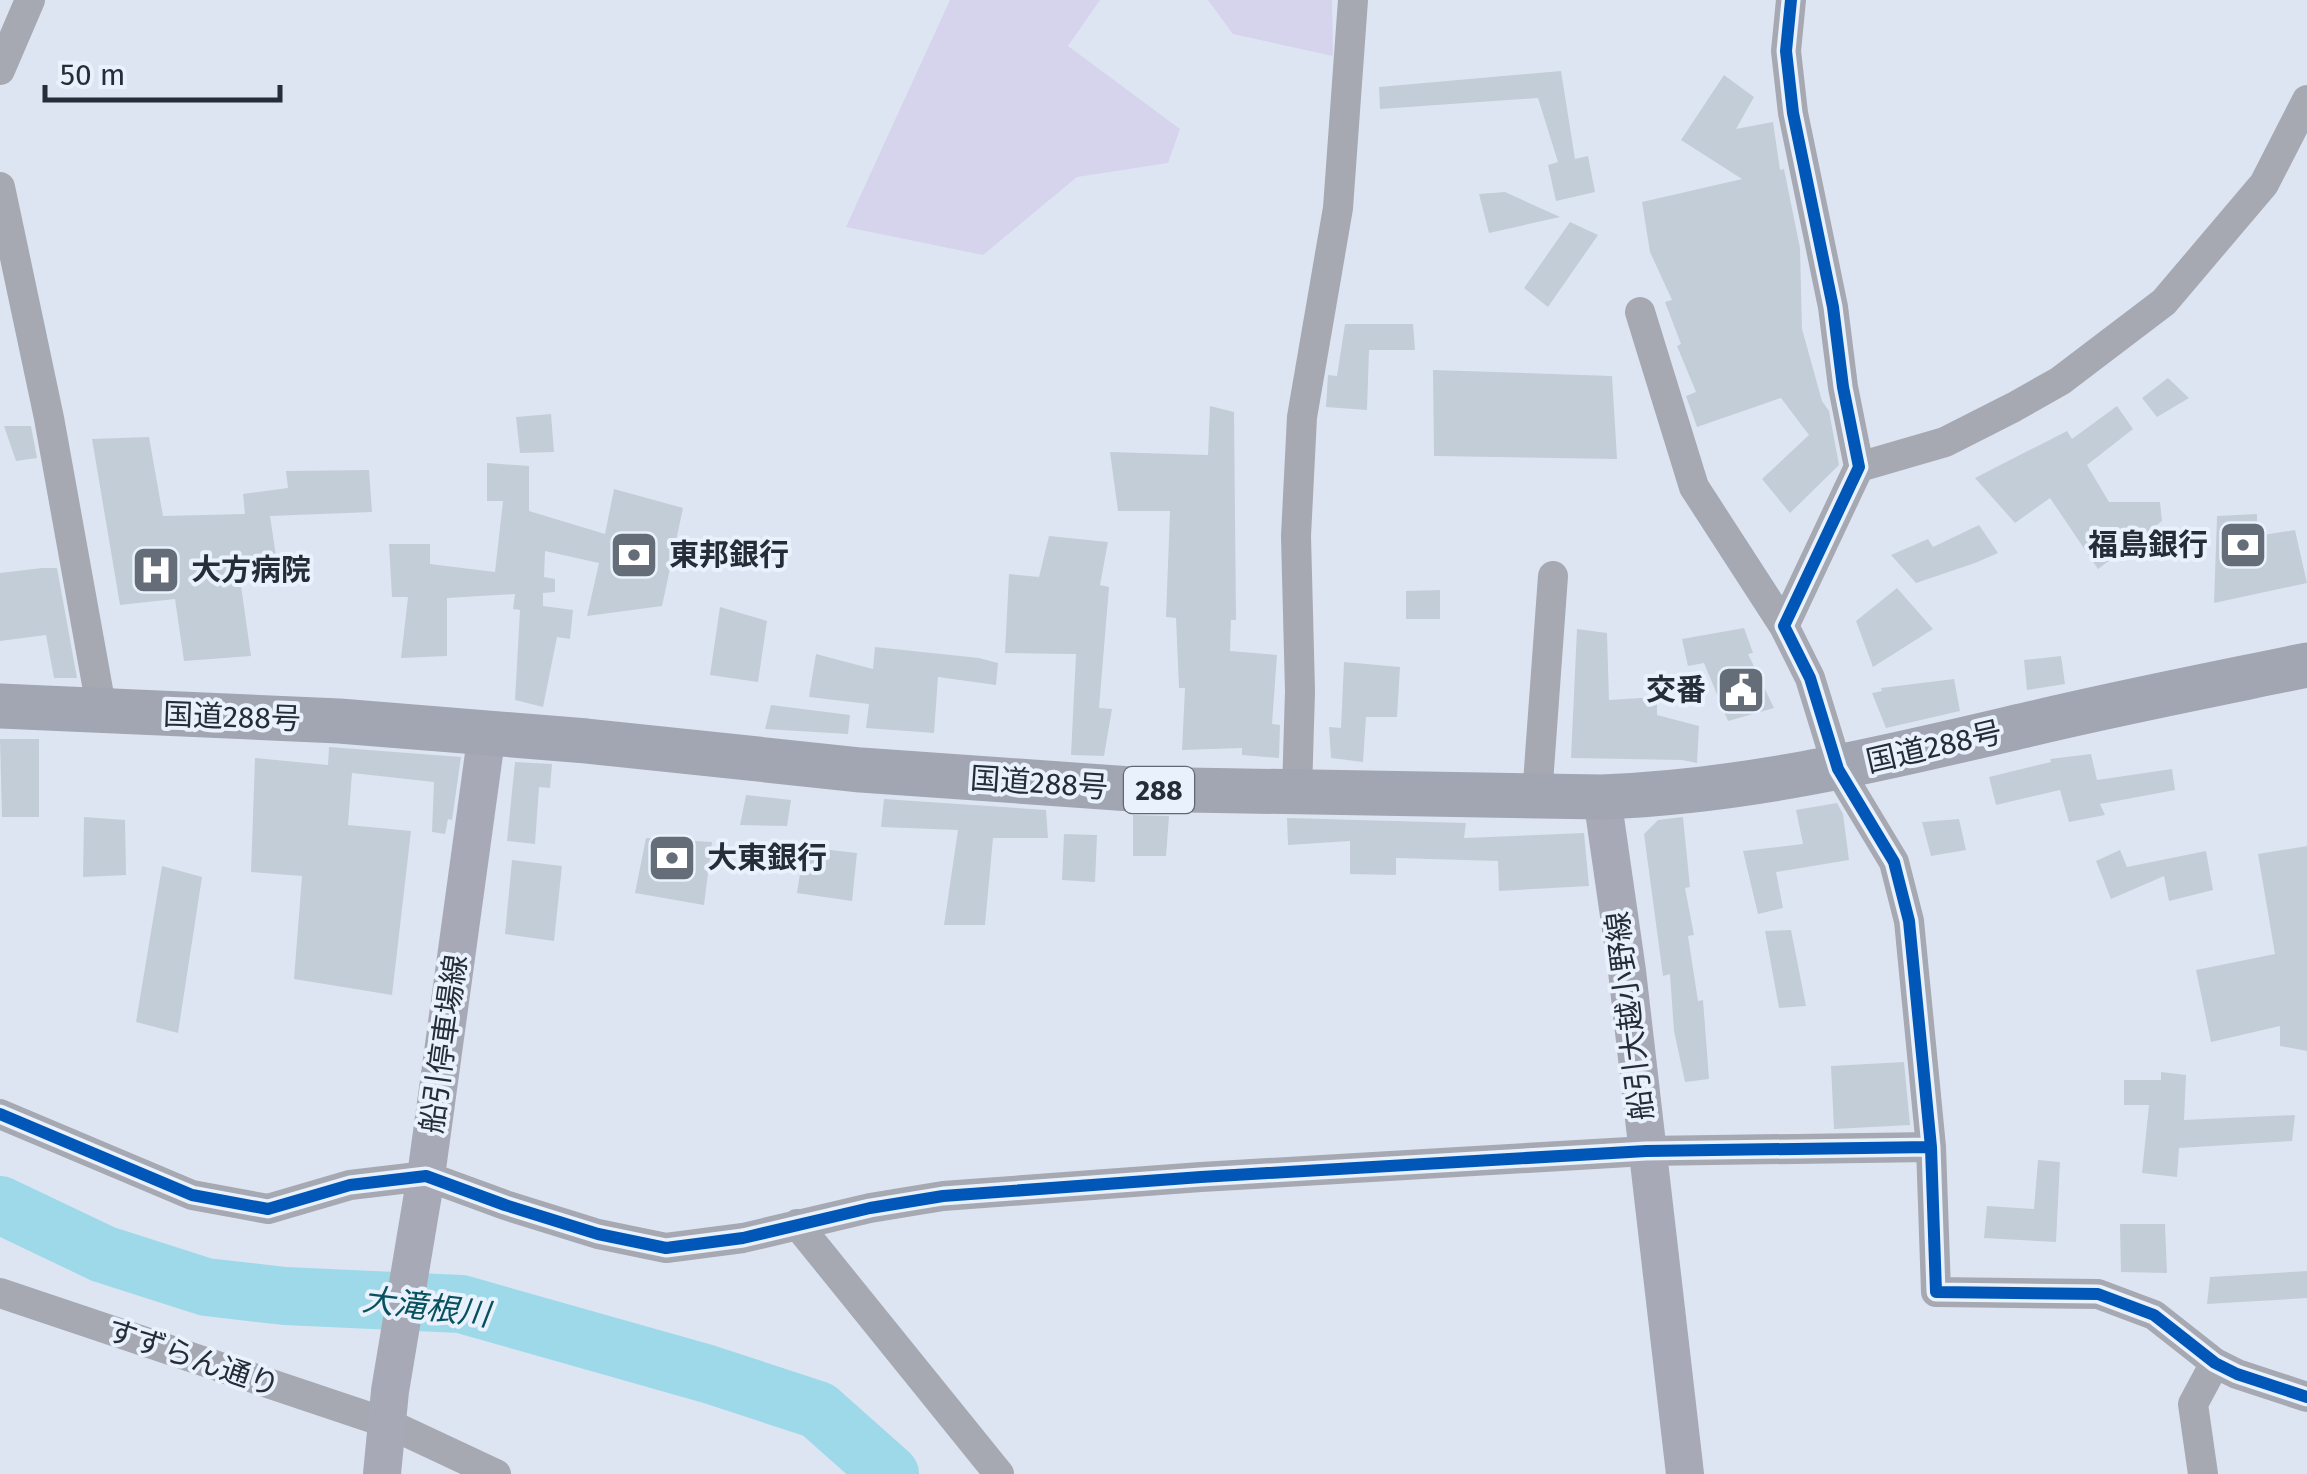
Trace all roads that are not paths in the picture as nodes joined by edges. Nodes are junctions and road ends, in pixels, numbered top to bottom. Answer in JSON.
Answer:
{"nodes":[{"id":1,"x":30,"y":0,"type":"edge"},
{"id":2,"x":1353,"y":0,"type":"edge"},
{"id":3,"x":1791,"y":0,"type":"edge"},
{"id":4,"x":0,"y":70,"type":"edge"},
{"id":5,"x":2307,"y":100,"type":"edge"},
{"id":6,"x":0,"y":187,"type":"edge"},
{"id":7,"x":1640,"y":312,"type":"dead end"},
{"id":8,"x":1859,"y":466,"type":"junction"},
{"id":9,"x":1553,"y":576,"type":"dead end"},
{"id":10,"x":1784,"y":626,"type":"junction"},
{"id":11,"x":2307,"y":665,"type":"edge"},
{"id":12,"x":0,"y":706,"type":"edge"},
{"id":13,"x":102,"y":712,"type":"junction"},
{"id":14,"x":487,"y":732,"type":"junction"},
{"id":15,"x":1838,"y":769,"type":"junction"},
{"id":16,"x":1297,"y":792,"type":"junction"},
{"id":17,"x":1537,"y":797,"type":"junction"},
{"id":18,"x":1602,"y":797,"type":"junction"},
{"id":19,"x":0,"y":1114,"type":"edge"},
{"id":20,"x":1931,"y":1147,"type":"junction"},
{"id":21,"x":1646,"y":1151,"type":"junction"},
{"id":22,"x":426,"y":1176,"type":"junction"},
{"id":23,"x":797,"y":1224,"type":"junction"},
{"id":24,"x":0,"y":1292,"type":"edge"},
{"id":25,"x":2215,"y":1363,"type":"junction"},
{"id":26,"x":2307,"y":1397,"type":"edge"},
{"id":27,"x":389,"y":1407,"type":"junction"},
{"id":28,"x":382,"y":1474,"type":"edge"},
{"id":29,"x":496,"y":1474,"type":"edge"},
{"id":30,"x":999,"y":1474,"type":"edge"},
{"id":31,"x":1684,"y":1474,"type":"edge"},
{"id":32,"x":2203,"y":1474,"type":"edge"}],
"edges":[{"from":1,"to":4,"type":"street"},
{"from":2,"to":16,"type":"street"},
{"from":3,"to":8,"type":"street"},
{"from":5,"to":8,"type":"street"},
{"from":6,"to":13,"type":"street"},
{"from":7,"to":10,"type":"street"},
{"from":8,"to":10,"type":"street"},
{"from":9,"to":17,"type":"street"},
{"from":10,"to":15,"type":"street"},
{"from":11,"to":15,"type":"highway","name":"国道288号","number":"288"},
{"from":12,"to":13,"type":"highway","name":"国道288号","number":"288"},
{"from":13,"to":14,"type":"highway","name":"国道288号","number":"288"},
{"from":14,"to":16,"type":"highway","name":"国道288号","number":"288"},
{"from":14,"to":22,"type":"main road","name":"船引停車場線"},
{"from":15,"to":18,"type":"highway","name":"国道288号","number":"288"},
{"from":15,"to":20,"type":"street"},
{"from":16,"to":17,"type":"highway","name":"国道288号","number":"288"},
{"from":17,"to":18,"type":"highway","name":"国道288号","number":"288"},
{"from":18,"to":21,"type":"main road","name":"船引大越小野線"},
{"from":19,"to":22,"type":"street"},
{"from":20,"to":21,"type":"street"},
{"from":20,"to":25,"type":"street"},
{"from":21,"to":23,"type":"street"},
{"from":21,"to":31,"type":"main road","name":"船引大越小野線"},
{"from":22,"to":23,"type":"street"},
{"from":22,"to":27,"type":"main road","name":"船引停車場線"},
{"from":23,"to":30,"type":"street"},
{"from":24,"to":27,"type":"street","name":"すずらん通り"},
{"from":25,"to":26,"type":"street"},
{"from":25,"to":32,"type":"street"},
{"from":27,"to":28,"type":"main road","name":"船引停車場線"},
{"from":27,"to":29,"type":"street","name":"すずらん通り"}]}
